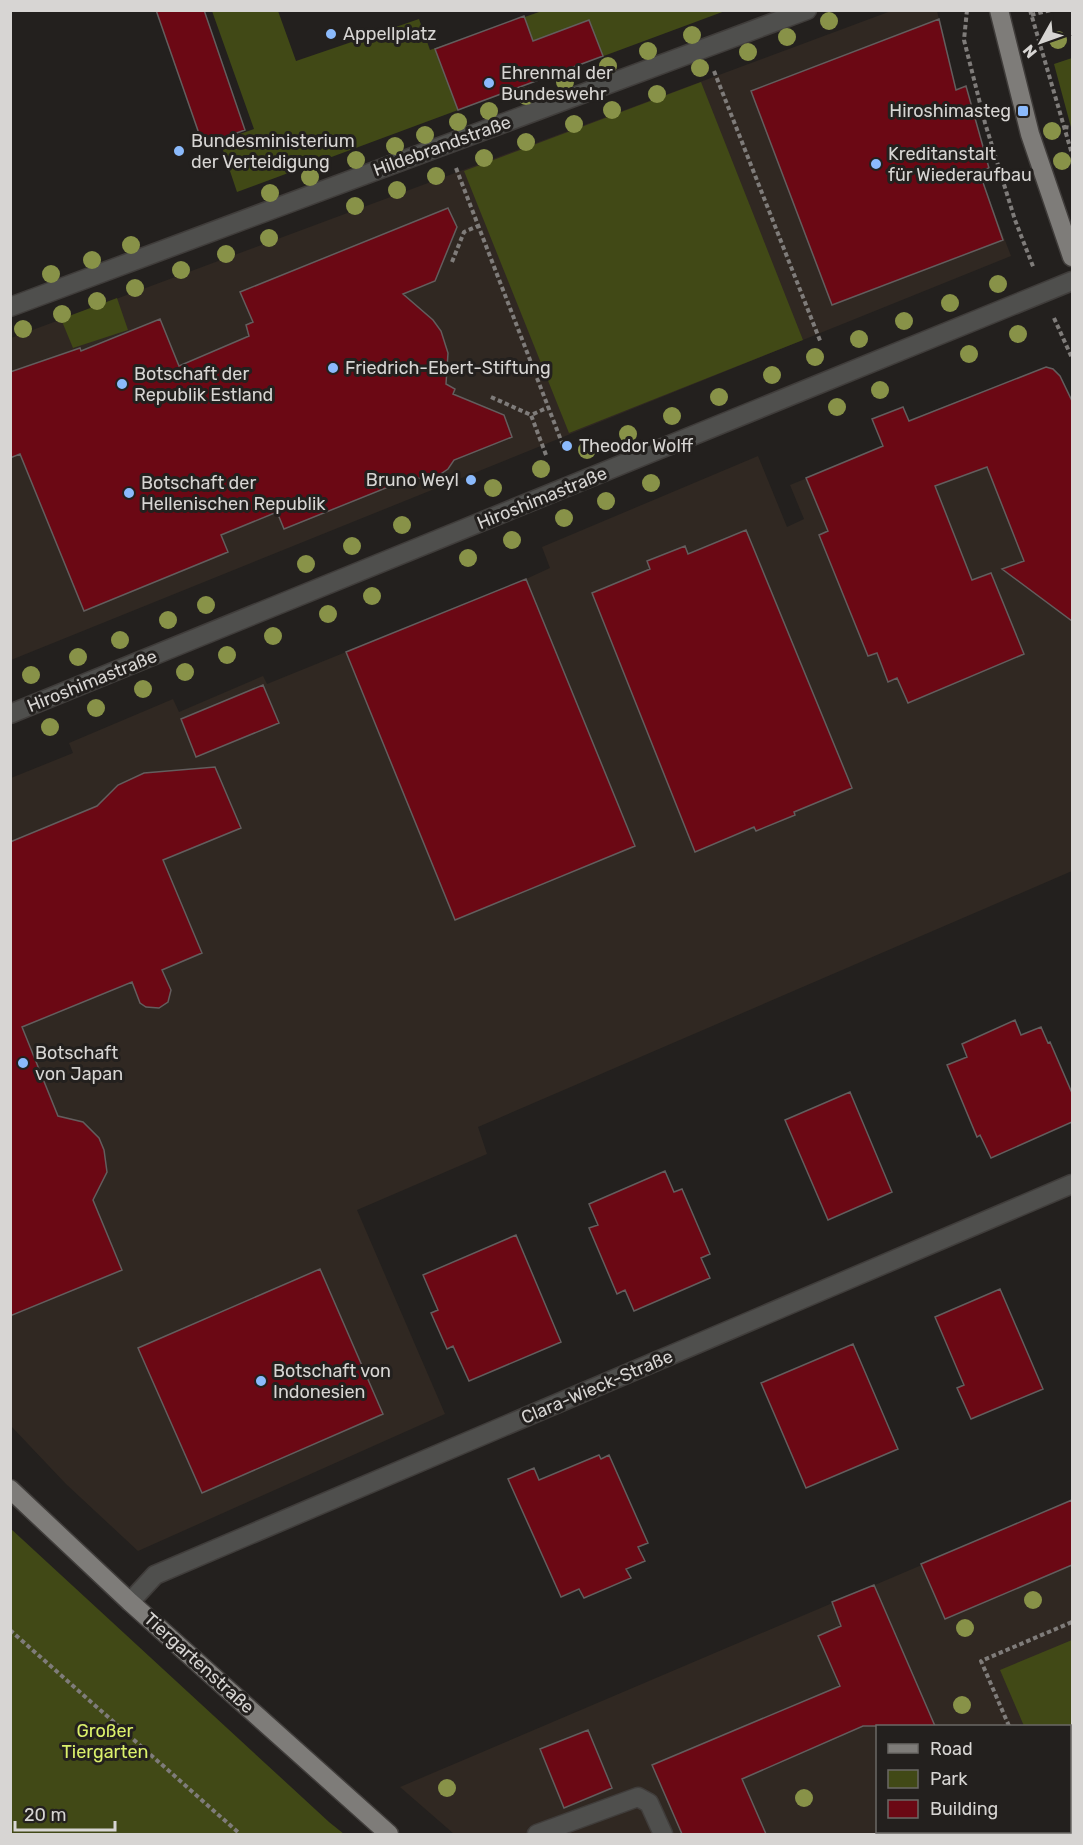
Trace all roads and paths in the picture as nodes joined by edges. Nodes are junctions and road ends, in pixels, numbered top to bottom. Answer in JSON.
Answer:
{"nodes":[{"id":1,"x":807,"y":10,"type":"edge"},
{"id":2,"x":967,"y":10,"type":"edge"},
{"id":3,"x":999,"y":10,"type":"edge"},
{"id":4,"x":1051,"y":10,"type":"edge"},
{"id":5,"x":1030,"y":13,"type":"edge"},
{"id":6,"x":714,"y":70,"type":"dead end"},
{"id":7,"x":1064,"y":126,"type":"junction"},
{"id":8,"x":1072,"y":128,"type":"edge"},
{"id":9,"x":1072,"y":154,"type":"edge"},
{"id":10,"x":455,"y":167,"type":"dead end"},
{"id":11,"x":478,"y":226,"type":"junction"},
{"id":12,"x":1072,"y":257,"type":"edge"},
{"id":13,"x":452,"y":262,"type":"dead end"},
{"id":14,"x":1037,"y":277,"type":"dead end"},
{"id":15,"x":1072,"y":281,"type":"edge"},
{"id":16,"x":10,"y":307,"type":"edge"},
{"id":17,"x":1051,"y":310,"type":"dead end"},
{"id":18,"x":822,"y":344,"type":"dead end"},
{"id":19,"x":1072,"y":358,"type":"edge"},
{"id":20,"x":491,"y":397,"type":"dead end"},
{"id":21,"x":549,"y":407,"type":"junction"},
{"id":22,"x":531,"y":415,"type":"junction"},
{"id":23,"x":564,"y":448,"type":"dead end"},
{"id":24,"x":546,"y":455,"type":"dead end"},
{"id":25,"x":10,"y":714,"type":"edge"},
{"id":26,"x":1072,"y":1184,"type":"edge"},
{"id":27,"x":10,"y":1489,"type":"edge"},
{"id":28,"x":130,"y":1602,"type":"junction"},
{"id":29,"x":1072,"y":1622,"type":"edge"},
{"id":30,"x":10,"y":1630,"type":"edge"},
{"id":31,"x":1009,"y":1725,"type":"edge"},
{"id":32,"x":240,"y":1834,"type":"edge"},
{"id":33,"x":389,"y":1834,"type":"edge"},
{"id":34,"x":537,"y":1834,"type":"edge"},
{"id":35,"x":663,"y":1834,"type":"edge"}],
"edges":[{"from":1,"to":16,"type":"street","name":"Hildebrandstraße"},
{"from":2,"to":14,"type":"path"},
{"from":3,"to":12,"type":"main road"},
{"from":4,"to":5,"type":"path"},
{"from":5,"to":7,"type":"path"},
{"from":6,"to":18,"type":"path"},
{"from":7,"to":8,"type":"path"},
{"from":7,"to":9,"type":"path"},
{"from":10,"to":11,"type":"path"},
{"from":11,"to":13,"type":"path"},
{"from":11,"to":21,"type":"path"},
{"from":15,"to":25,"type":"street","name":"Hiroshimastraße"},
{"from":17,"to":19,"type":"path"},
{"from":20,"to":22,"type":"path"},
{"from":21,"to":22,"type":"path"},
{"from":21,"to":23,"type":"path"},
{"from":22,"to":24,"type":"path"},
{"from":26,"to":28,"type":"street","name":"Clara-Wieck-Straße"},
{"from":27,"to":28,"type":"main road","name":"Tiergartenstraße"},
{"from":28,"to":33,"type":"main road","name":"Tiergartenstraße"},
{"from":29,"to":31,"type":"path"},
{"from":30,"to":32,"type":"path"},
{"from":34,"to":35,"type":"street"}]}
